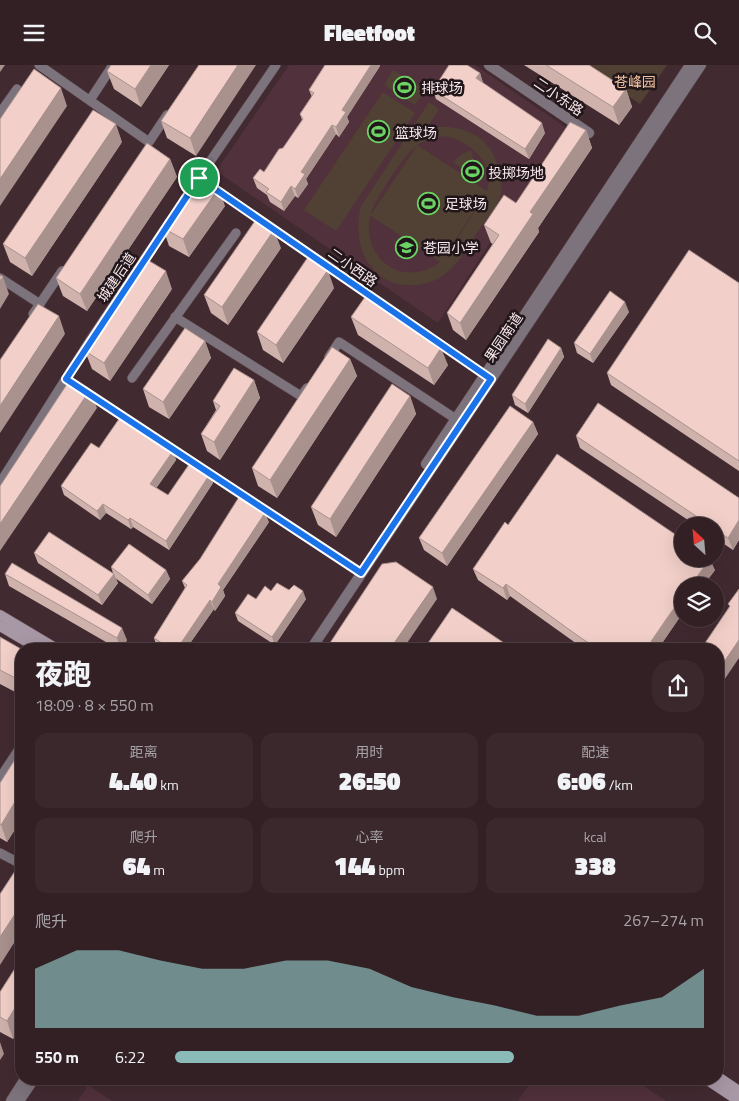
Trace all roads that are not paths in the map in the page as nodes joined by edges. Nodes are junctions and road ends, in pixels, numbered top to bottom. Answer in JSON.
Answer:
{"nodes":[{"id":1,"x":39,"y":65,"type":"edge"},
{"id":2,"x":113,"y":65,"type":"edge"},
{"id":3,"x":276,"y":65,"type":"edge"},
{"id":4,"x":489,"y":65,"type":"edge"},
{"id":5,"x":690,"y":65,"type":"edge"},
{"id":6,"x":701,"y":65,"type":"edge"},
{"id":7,"x":16,"y":89,"type":"dead end"},
{"id":8,"x":90,"y":100,"type":"junction"},
{"id":9,"x":175,"y":103,"type":"edge"},
{"id":10,"x":0,"y":113,"type":"edge"},
{"id":11,"x":589,"y":133,"type":"dead end"},
{"id":12,"x":199,"y":178,"type":"junction"},
{"id":13,"x":189,"y":193,"type":"edge"},
{"id":14,"x":173,"y":216,"type":"edge"},
{"id":15,"x":236,"y":233,"type":"dead end"},
{"id":16,"x":66,"y":265,"type":"edge"},
{"id":17,"x":0,"y":278,"type":"edge"},
{"id":18,"x":40,"y":304,"type":"junction"},
{"id":19,"x":175,"y":317,"type":"junction"},
{"id":20,"x":30,"y":319,"type":"edge"},
{"id":21,"x":322,"y":365,"type":"edge"},
{"id":22,"x":488,"y":377,"type":"junction"},
{"id":23,"x":132,"y":378,"type":"dead end"},
{"id":24,"x":66,"y":379,"type":"junction"},
{"id":25,"x":312,"y":381,"type":"edge"},
{"id":26,"x":459,"y":421,"type":"junction"},
{"id":27,"x":0,"y":483,"type":"edge"},
{"id":28,"x":359,"y":571,"type":"junction"},
{"id":29,"x":0,"y":615,"type":"edge"},
{"id":30,"x":0,"y":626,"type":"edge"},
{"id":31,"x":30,"y":643,"type":"edge"},
{"id":32,"x":47,"y":643,"type":"edge"},
{"id":33,"x":309,"y":643,"type":"edge"},
{"id":34,"x":316,"y":643,"type":"edge"},
{"id":35,"x":15,"y":755,"type":"edge"},
{"id":36,"x":0,"y":779,"type":"edge"},
{"id":37,"x":0,"y":853,"type":"edge"},
{"id":38,"x":15,"y":861,"type":"edge"},
{"id":39,"x":724,"y":1081,"type":"edge"},
{"id":40,"x":21,"y":1085,"type":"edge"},
{"id":41,"x":30,"y":1085,"type":"edge"},
{"id":42,"x":715,"y":1085,"type":"edge"},
{"id":43,"x":739,"y":1091,"type":"edge"},
{"id":44,"x":10,"y":1101,"type":"edge"},
{"id":45,"x":19,"y":1101,"type":"edge"},
{"id":46,"x":739,"y":1101,"type":"edge"}],
"edges":[{"from":1,"to":8,"type":"lane"},
{"from":2,"to":8,"type":"lane"},
{"from":3,"to":12,"type":"lane"},
{"from":4,"to":11,"type":"street","name":"二小东路"},
{"from":5,"to":22,"type":"street","name":"果园南道"},
{"from":6,"to":22,"type":"street","name":"果园南道"},
{"from":7,"to":10,"type":"lane"},
{"from":8,"to":9,"type":"lane"},
{"from":12,"to":13,"type":"lane"},
{"from":12,"to":22,"type":"lane","name":"二小西路"},
{"from":14,"to":24,"type":"lane","name":"城建后道"},
{"from":15,"to":19,"type":"lane"},
{"from":16,"to":18,"type":"lane"},
{"from":17,"to":18,"type":"lane"},
{"from":18,"to":20,"type":"lane"},
{"from":19,"to":23,"type":"lane"},
{"from":19,"to":25,"type":"lane"},
{"from":21,"to":26,"type":"lane"},
{"from":22,"to":26,"type":"street","name":"果园南道"},
{"from":24,"to":27,"type":"lane","name":"城建后道"},
{"from":24,"to":28,"type":"lane"},
{"from":26,"to":28,"type":"street","name":"果园南道"},
{"from":28,"to":33,"type":"street","name":"果园南道"},
{"from":28,"to":34,"type":"street","name":"果园南道"},
{"from":29,"to":32,"type":"street"},
{"from":30,"to":31,"type":"street"},
{"from":35,"to":36,"type":"lane"},
{"from":37,"to":38,"type":"lane"},
{"from":39,"to":43,"type":"street"},
{"from":40,"to":44,"type":"street"},
{"from":41,"to":45,"type":"street"},
{"from":42,"to":46,"type":"street"}]}
